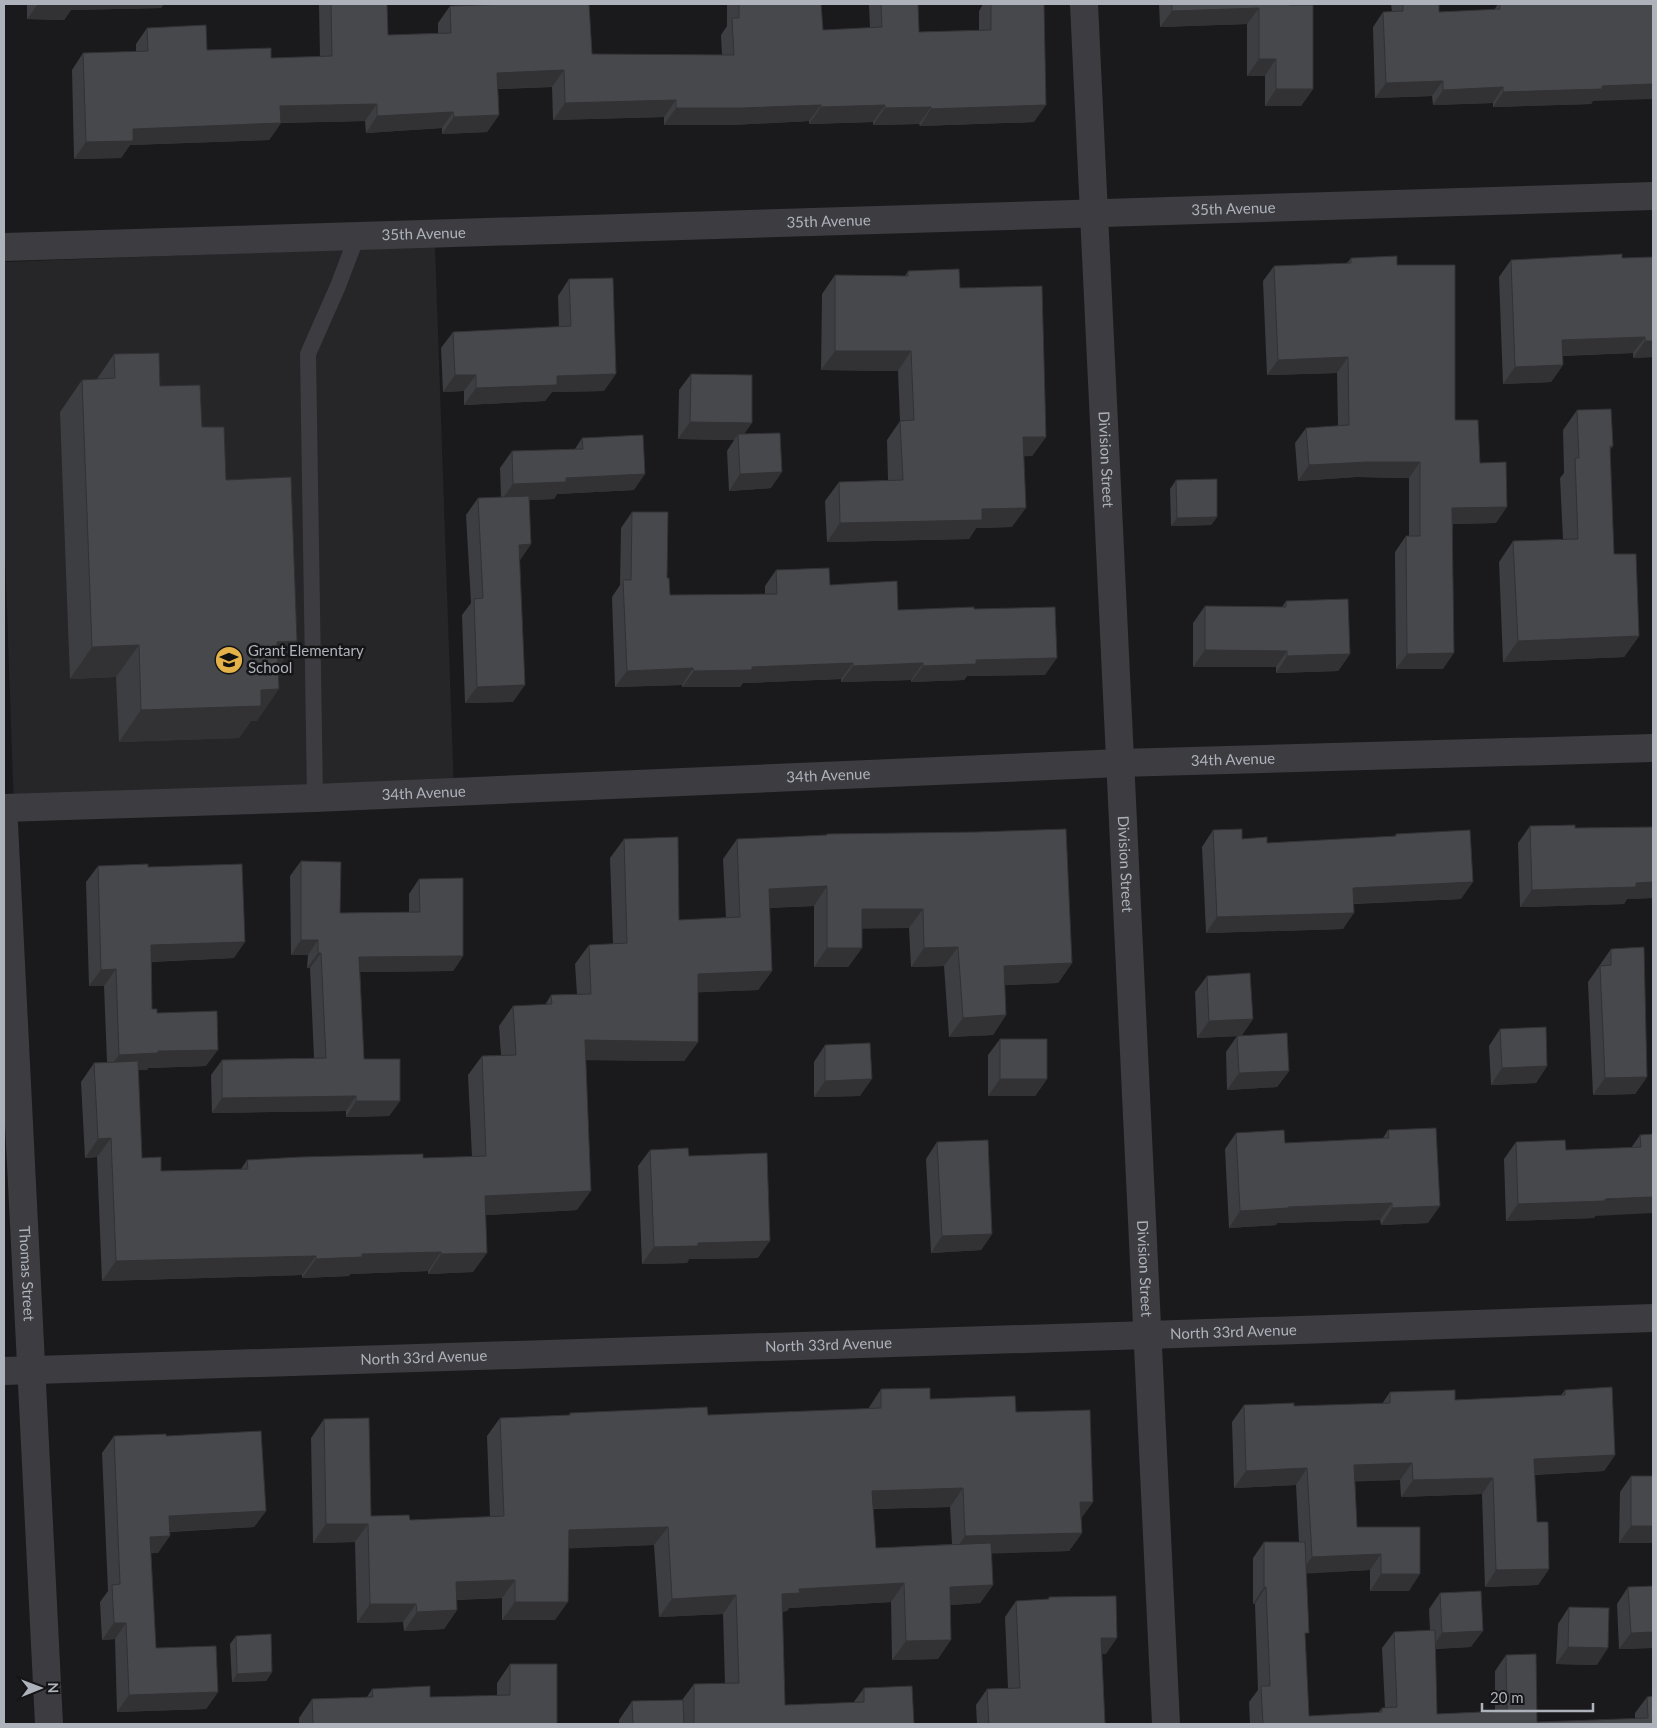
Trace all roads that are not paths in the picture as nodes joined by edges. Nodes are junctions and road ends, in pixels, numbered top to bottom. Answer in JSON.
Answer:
{"nodes":[{"id":1,"x":1084,"y":4,"type":"edge"},
{"id":2,"x":1653,"y":196,"type":"edge"},
{"id":3,"x":1094,"y":213,"type":"junction"},
{"id":4,"x":357,"y":236,"type":"junction"},
{"id":5,"x":4,"y":246,"type":"edge"},
{"id":6,"x":1653,"y":748,"type":"edge"},
{"id":7,"x":1120,"y":763,"type":"junction"},
{"id":8,"x":315,"y":798,"type":"junction"},
{"id":9,"x":4,"y":808,"type":"edge"},
{"id":10,"x":4,"y":824,"type":"edge"},
{"id":11,"x":1653,"y":1318,"type":"edge"},
{"id":12,"x":1148,"y":1335,"type":"junction"},
{"id":13,"x":31,"y":1370,"type":"junction"},
{"id":14,"x":4,"y":1371,"type":"edge"},
{"id":15,"x":49,"y":1724,"type":"edge"},
{"id":16,"x":1166,"y":1724,"type":"edge"}],
"edges":[{"from":1,"to":3,"type":"street","name":"Division Street"},
{"from":2,"to":3,"type":"street","name":"35th Avenue"},
{"from":3,"to":4,"type":"street","name":"35th Avenue"},
{"from":3,"to":7,"type":"street","name":"Division Street"},
{"from":4,"to":5,"type":"street","name":"35th Avenue"},
{"from":4,"to":8,"type":"lane"},
{"from":6,"to":7,"type":"street","name":"34th Avenue"},
{"from":7,"to":8,"type":"street","name":"34th Avenue"},
{"from":7,"to":12,"type":"street","name":"Division Street"},
{"from":8,"to":9,"type":"street","name":"34th Avenue"},
{"from":10,"to":13,"type":"street","name":"Thomas Street"},
{"from":11,"to":12,"type":"street","name":"North 33rd Avenue"},
{"from":12,"to":13,"type":"street","name":"North 33rd Avenue"},
{"from":12,"to":16,"type":"street","name":"Division Street"},
{"from":13,"to":14,"type":"street","name":"North 33rd Avenue"},
{"from":13,"to":15,"type":"street","name":"Thomas Street"}]}
